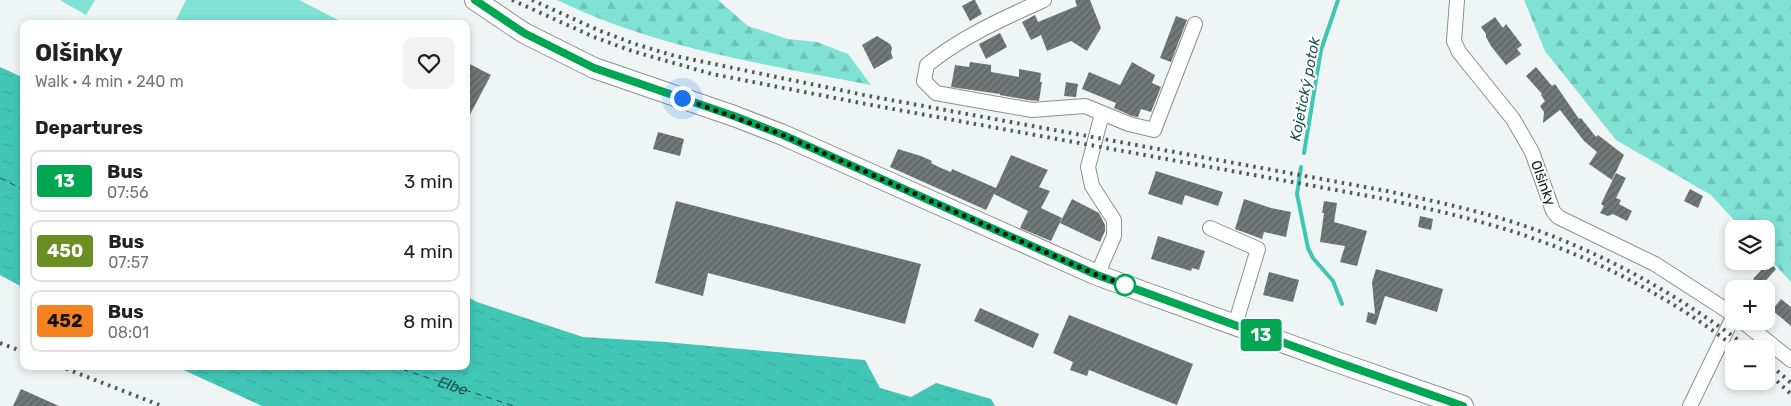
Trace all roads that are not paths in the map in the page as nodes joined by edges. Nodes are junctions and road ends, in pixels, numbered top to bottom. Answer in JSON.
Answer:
{"nodes":[{"id":1,"x":475,"y":0,"type":"edge"},
{"id":2,"x":1044,"y":0,"type":"edge"},
{"id":3,"x":1457,"y":0,"type":"edge"},
{"id":4,"x":1195,"y":24,"type":"dead end"},
{"id":5,"x":1102,"y":114,"type":"junction"},
{"id":6,"x":1210,"y":228,"type":"dead end"},
{"id":7,"x":1097,"y":275,"type":"junction"},
{"id":8,"x":1725,"y":309,"type":"edge"},
{"id":9,"x":1235,"y":325,"type":"junction"},
{"id":10,"x":1727,"y":330,"type":"edge"},
{"id":11,"x":1753,"y":330,"type":"edge"},
{"id":12,"x":1791,"y":360,"type":"edge"},
{"id":13,"x":1463,"y":406,"type":"edge"},
{"id":14,"x":1690,"y":406,"type":"edge"}],
"edges":[{"from":1,"to":7,"type":"main road"},
{"from":2,"to":5,"type":"street"},
{"from":3,"to":8,"type":"street","name":"Olšinky"},
{"from":4,"to":5,"type":"street"},
{"from":5,"to":7,"type":"street"},
{"from":6,"to":9,"type":"street"},
{"from":7,"to":9,"type":"main road"},
{"from":9,"to":13,"type":"main road"},
{"from":10,"to":14,"type":"street"},
{"from":11,"to":12,"type":"street"}]}
